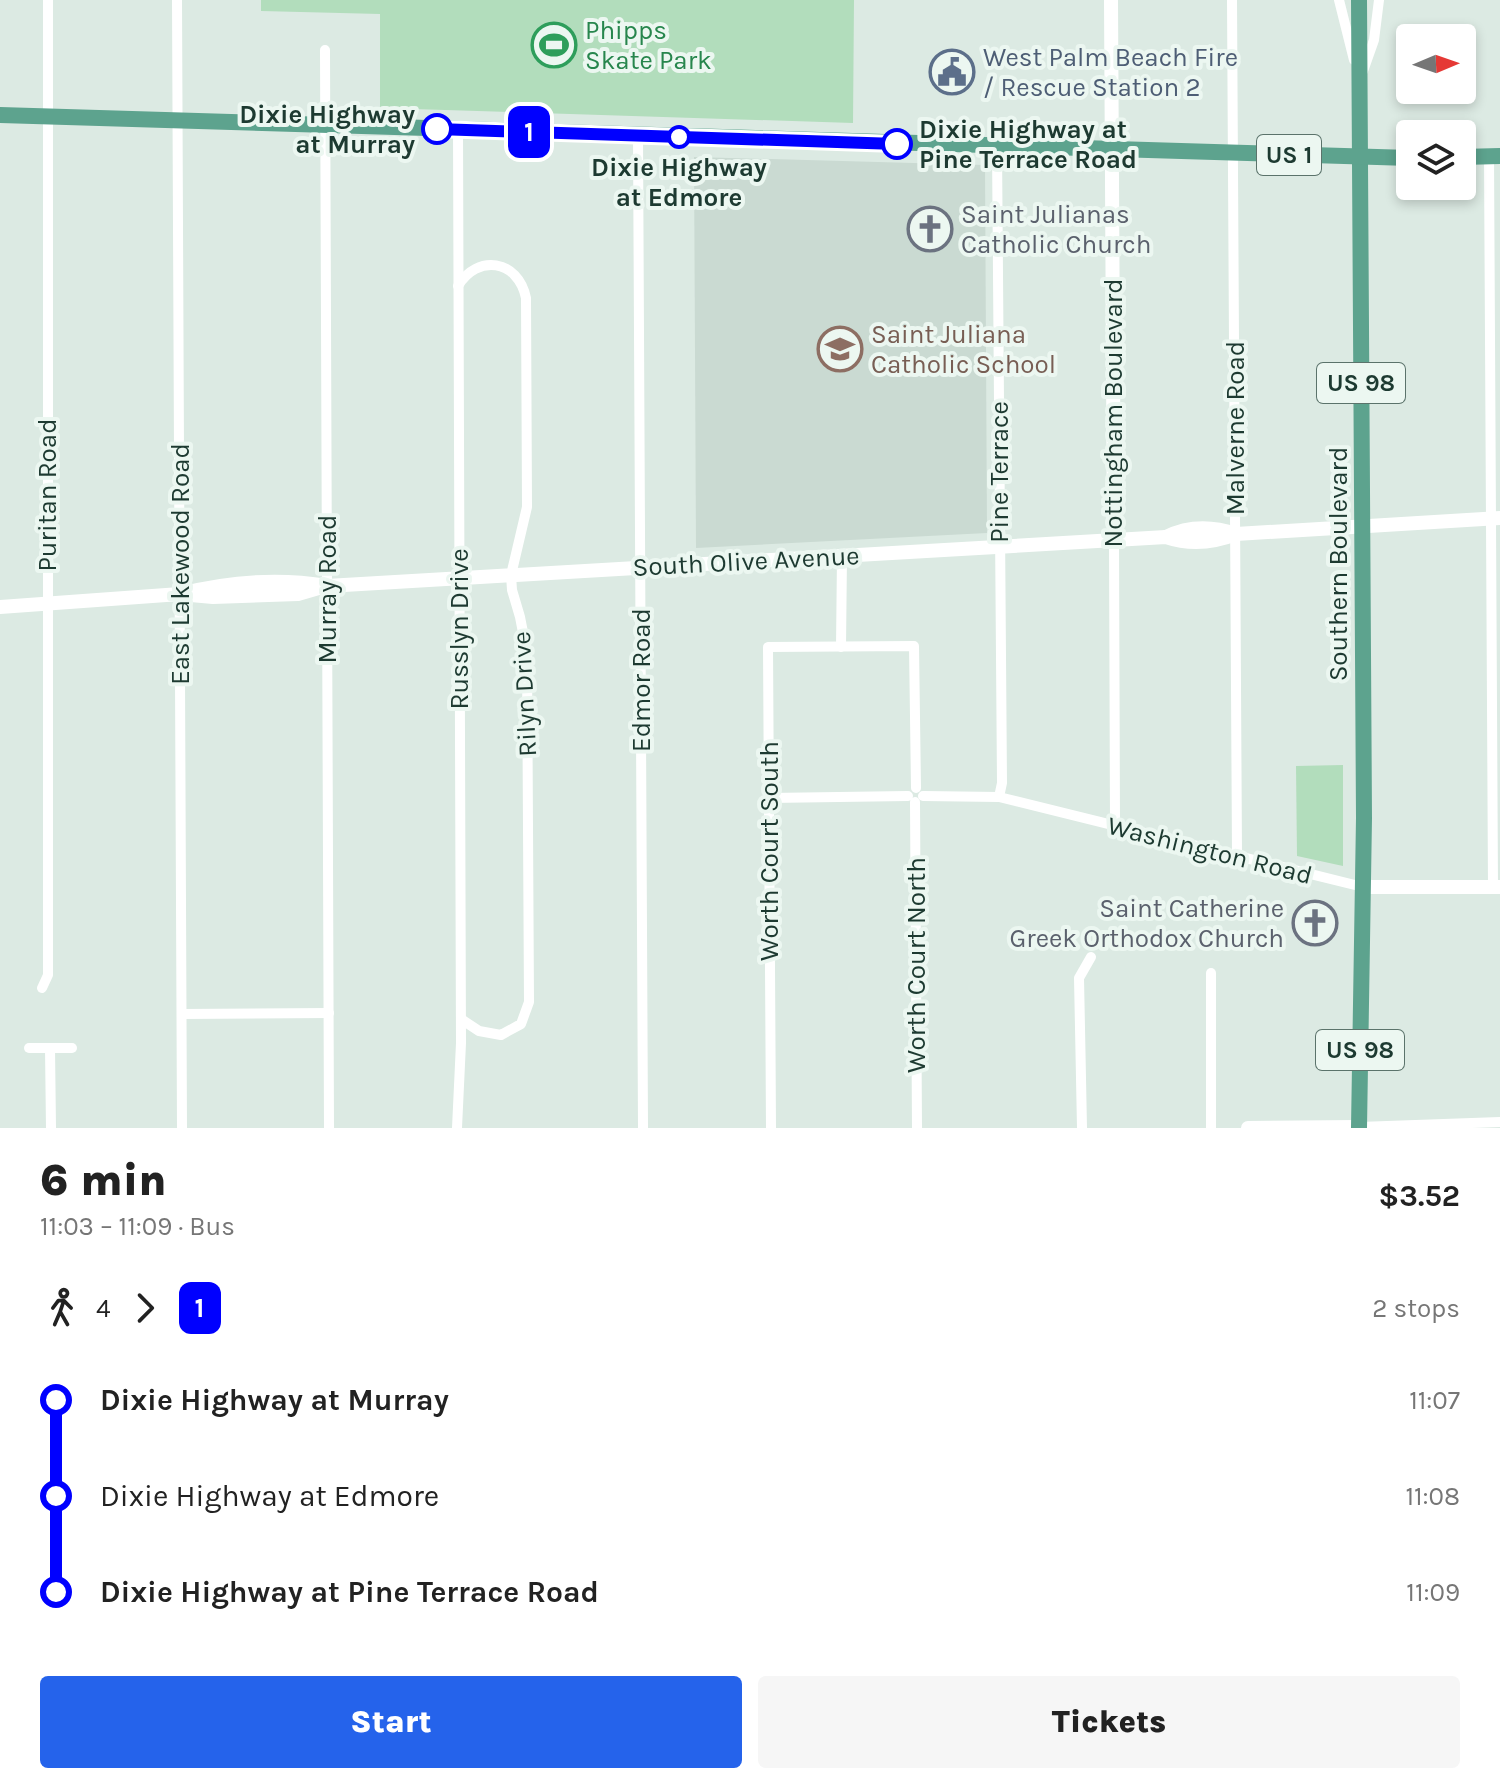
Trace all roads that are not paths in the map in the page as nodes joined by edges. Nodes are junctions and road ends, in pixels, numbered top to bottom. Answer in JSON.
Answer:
{"nodes":[{"id":1,"x":48,"y":0,"type":"edge"},
{"id":2,"x":177,"y":0,"type":"edge"},
{"id":3,"x":1111,"y":0,"type":"edge"},
{"id":4,"x":1232,"y":0,"type":"edge"},
{"id":5,"x":1339,"y":0,"type":"edge"},
{"id":6,"x":1359,"y":0,"type":"edge"},
{"id":7,"x":1379,"y":0,"type":"edge"},
{"id":8,"x":325,"y":50,"type":"dead end"},
{"id":9,"x":1359,"y":81,"type":"junction"},
{"id":10,"x":0,"y":115,"type":"edge"},
{"id":11,"x":47,"y":117,"type":"junction"},
{"id":12,"x":177,"y":122,"type":"junction"},
{"id":13,"x":324,"y":126,"type":"junction"},
{"id":14,"x":458,"y":130,"type":"junction"},
{"id":15,"x":638,"y":135,"type":"junction"},
{"id":16,"x":997,"y":147,"type":"junction"},
{"id":17,"x":1111,"y":150,"type":"junction"},
{"id":18,"x":1233,"y":154,"type":"junction"},
{"id":19,"x":1495,"y":156,"type":"edge"},
{"id":20,"x":1360,"y":157,"type":"junction"},
{"id":21,"x":1396,"y":158,"type":"edge"},
{"id":22,"x":457,"y":288,"type":"junction"},
{"id":23,"x":1496,"y":518,"type":"edge"},
{"id":24,"x":1362,"y":526,"type":"junction"},
{"id":25,"x":1236,"y":534,"type":"junction"},
{"id":26,"x":1114,"y":541,"type":"junction"},
{"id":27,"x":999,"y":547,"type":"junction"},
{"id":28,"x":842,"y":556,"type":"junction"},
{"id":29,"x":641,"y":567,"type":"junction"},
{"id":30,"x":511,"y":575,"type":"junction"},
{"id":31,"x":459,"y":578,"type":"junction"},
{"id":32,"x":327,"y":586,"type":"junction"},
{"id":33,"x":180,"y":594,"type":"junction"},
{"id":34,"x":48,"y":602,"type":"junction"},
{"id":35,"x":0,"y":607,"type":"edge"},
{"id":36,"x":841,"y":647,"type":"junction"},
{"id":37,"x":916,"y":795,"type":"junction"},
{"id":38,"x":999,"y":797,"type":"junction"},
{"id":39,"x":769,"y":798,"type":"junction"},
{"id":40,"x":1115,"y":826,"type":"junction"},
{"id":41,"x":1237,"y":856,"type":"junction"},
{"id":42,"x":1363,"y":887,"type":"junction"},
{"id":43,"x":1497,"y":888,"type":"edge"},
{"id":44,"x":1091,"y":957,"type":"dead end"},
{"id":45,"x":1211,"y":973,"type":"dead end"},
{"id":46,"x":42,"y":988,"type":"dead end"},
{"id":47,"x":329,"y":1013,"type":"junction"},
{"id":48,"x":182,"y":1014,"type":"junction"},
{"id":49,"x":461,"y":1019,"type":"junction"},
{"id":50,"x":29,"y":1048,"type":"dead end"},
{"id":51,"x":50,"y":1048,"type":"junction"},
{"id":52,"x":72,"y":1048,"type":"dead end"},
{"id":53,"x":1500,"y":1122,"type":"edge"},
{"id":54,"x":1359,"y":1127,"type":"edge"},
{"id":55,"x":51,"y":1128,"type":"edge"},
{"id":56,"x":182,"y":1128,"type":"edge"},
{"id":57,"x":329,"y":1128,"type":"edge"},
{"id":58,"x":457,"y":1128,"type":"edge"},
{"id":59,"x":643,"y":1128,"type":"edge"},
{"id":60,"x":771,"y":1128,"type":"edge"},
{"id":61,"x":917,"y":1128,"type":"edge"},
{"id":62,"x":1082,"y":1128,"type":"edge"},
{"id":63,"x":1211,"y":1128,"type":"edge"},
{"id":64,"x":1248,"y":1128,"type":"edge"}],
"edges":[{"from":1,"to":11,"type":"street","name":"Puritan Road"},
{"from":2,"to":12,"type":"street","name":"East Lakewood Road"},
{"from":3,"to":17,"type":"street","name":"Nottingham Boulevard"},
{"from":4,"to":18,"type":"street","name":"Malverne Road"},
{"from":5,"to":9,"type":"street"},
{"from":6,"to":9,"type":"main road","name":"Southern Boulevard","number":"US 98"},
{"from":7,"to":9,"type":"street"},
{"from":8,"to":13,"type":"street","name":"Murray Road"},
{"from":9,"to":20,"type":"main road","name":"Southern Boulevard","number":"US 98"},
{"from":10,"to":11,"type":"main road","number":"US 1"},
{"from":11,"to":12,"type":"main road","number":"US 1"},
{"from":11,"to":34,"type":"street","name":"Puritan Road"},
{"from":12,"to":13,"type":"main road","number":"US 1"},
{"from":12,"to":33,"type":"street","name":"East Lakewood Road"},
{"from":13,"to":14,"type":"main road","number":"US 1"},
{"from":13,"to":32,"type":"street","name":"Murray Road"},
{"from":14,"to":15,"type":"main road","number":"US 1"},
{"from":14,"to":22,"type":"street","name":"Russlyn Drive"},
{"from":15,"to":16,"type":"main road","number":"US 1"},
{"from":15,"to":29,"type":"street","name":"Edmor Road"},
{"from":16,"to":17,"type":"main road","number":"US 1"},
{"from":16,"to":27,"type":"street","name":"Pine Terrace"},
{"from":17,"to":18,"type":"main road","number":"US 1"},
{"from":17,"to":26,"type":"street","name":"Nottingham Boulevard"},
{"from":18,"to":20,"type":"main road","number":"US 1"},
{"from":18,"to":25,"type":"street","name":"Malverne Road"},
{"from":19,"to":23,"type":"street"},
{"from":20,"to":21,"type":"main road","number":"US 1"},
{"from":20,"to":24,"type":"main road","name":"Southern Boulevard","number":"US 98"},
{"from":22,"to":30,"type":"street","name":"Rilyn Drive"},
{"from":22,"to":31,"type":"street","name":"Russlyn Drive"},
{"from":23,"to":24,"type":"street","name":"South Olive Avenue"},
{"from":23,"to":43,"type":"street"},
{"from":24,"to":25,"type":"street","name":"South Olive Avenue"},
{"from":24,"to":42,"type":"main road","name":"Southern Boulevard","number":"US 98"},
{"from":25,"to":26,"type":"street","name":"South Olive Avenue"},
{"from":25,"to":41,"type":"street","name":"Malverne Road"},
{"from":26,"to":27,"type":"street","name":"South Olive Avenue"},
{"from":26,"to":40,"type":"street","name":"Nottingham Boulevard"},
{"from":27,"to":28,"type":"street","name":"South Olive Avenue"},
{"from":27,"to":38,"type":"street","name":"Pine Terrace"},
{"from":28,"to":29,"type":"street","name":"South Olive Avenue"},
{"from":28,"to":36,"type":"street"},
{"from":29,"to":30,"type":"street","name":"South Olive Avenue"},
{"from":29,"to":59,"type":"street","name":"Edmor Road"},
{"from":30,"to":31,"type":"street","name":"South Olive Avenue"},
{"from":30,"to":49,"type":"street","name":"Rilyn Drive"},
{"from":31,"to":32,"type":"street","name":"South Olive Avenue"},
{"from":31,"to":49,"type":"street","name":"Russlyn Drive"},
{"from":32,"to":33,"type":"street","name":"South Olive Avenue"},
{"from":32,"to":47,"type":"street","name":"Murray Road"},
{"from":33,"to":34,"type":"street","name":"South Olive Avenue"},
{"from":33,"to":48,"type":"street","name":"East Lakewood Road"},
{"from":34,"to":35,"type":"street","name":"South Olive Avenue"},
{"from":34,"to":46,"type":"street","name":"Puritan Road"},
{"from":36,"to":37,"type":"street","name":"Worth Court North"},
{"from":36,"to":39,"type":"street","name":"Worth Court South"},
{"from":37,"to":38,"type":"street","name":"Washington Road"},
{"from":37,"to":39,"type":"street","name":"Washington Road"},
{"from":37,"to":61,"type":"street","name":"Worth Court North"},
{"from":38,"to":40,"type":"street","name":"Washington Road"},
{"from":39,"to":60,"type":"street","name":"Worth Court South"},
{"from":40,"to":41,"type":"street","name":"Washington Road"},
{"from":41,"to":42,"type":"street","name":"Washington Road"},
{"from":42,"to":43,"type":"street","name":"Washington Road"},
{"from":42,"to":54,"type":"main road","name":"Southern Boulevard","number":"US 98"},
{"from":44,"to":62,"type":"street"},
{"from":45,"to":63,"type":"street"},
{"from":47,"to":48,"type":"street"},
{"from":47,"to":57,"type":"street","name":"Murray Road"},
{"from":48,"to":56,"type":"street","name":"East Lakewood Road"},
{"from":49,"to":58,"type":"street","name":"Russlyn Drive"},
{"from":50,"to":51,"type":"street"},
{"from":51,"to":52,"type":"street"},
{"from":51,"to":55,"type":"street"},
{"from":53,"to":54,"type":"street"},
{"from":54,"to":64,"type":"street"}]}
